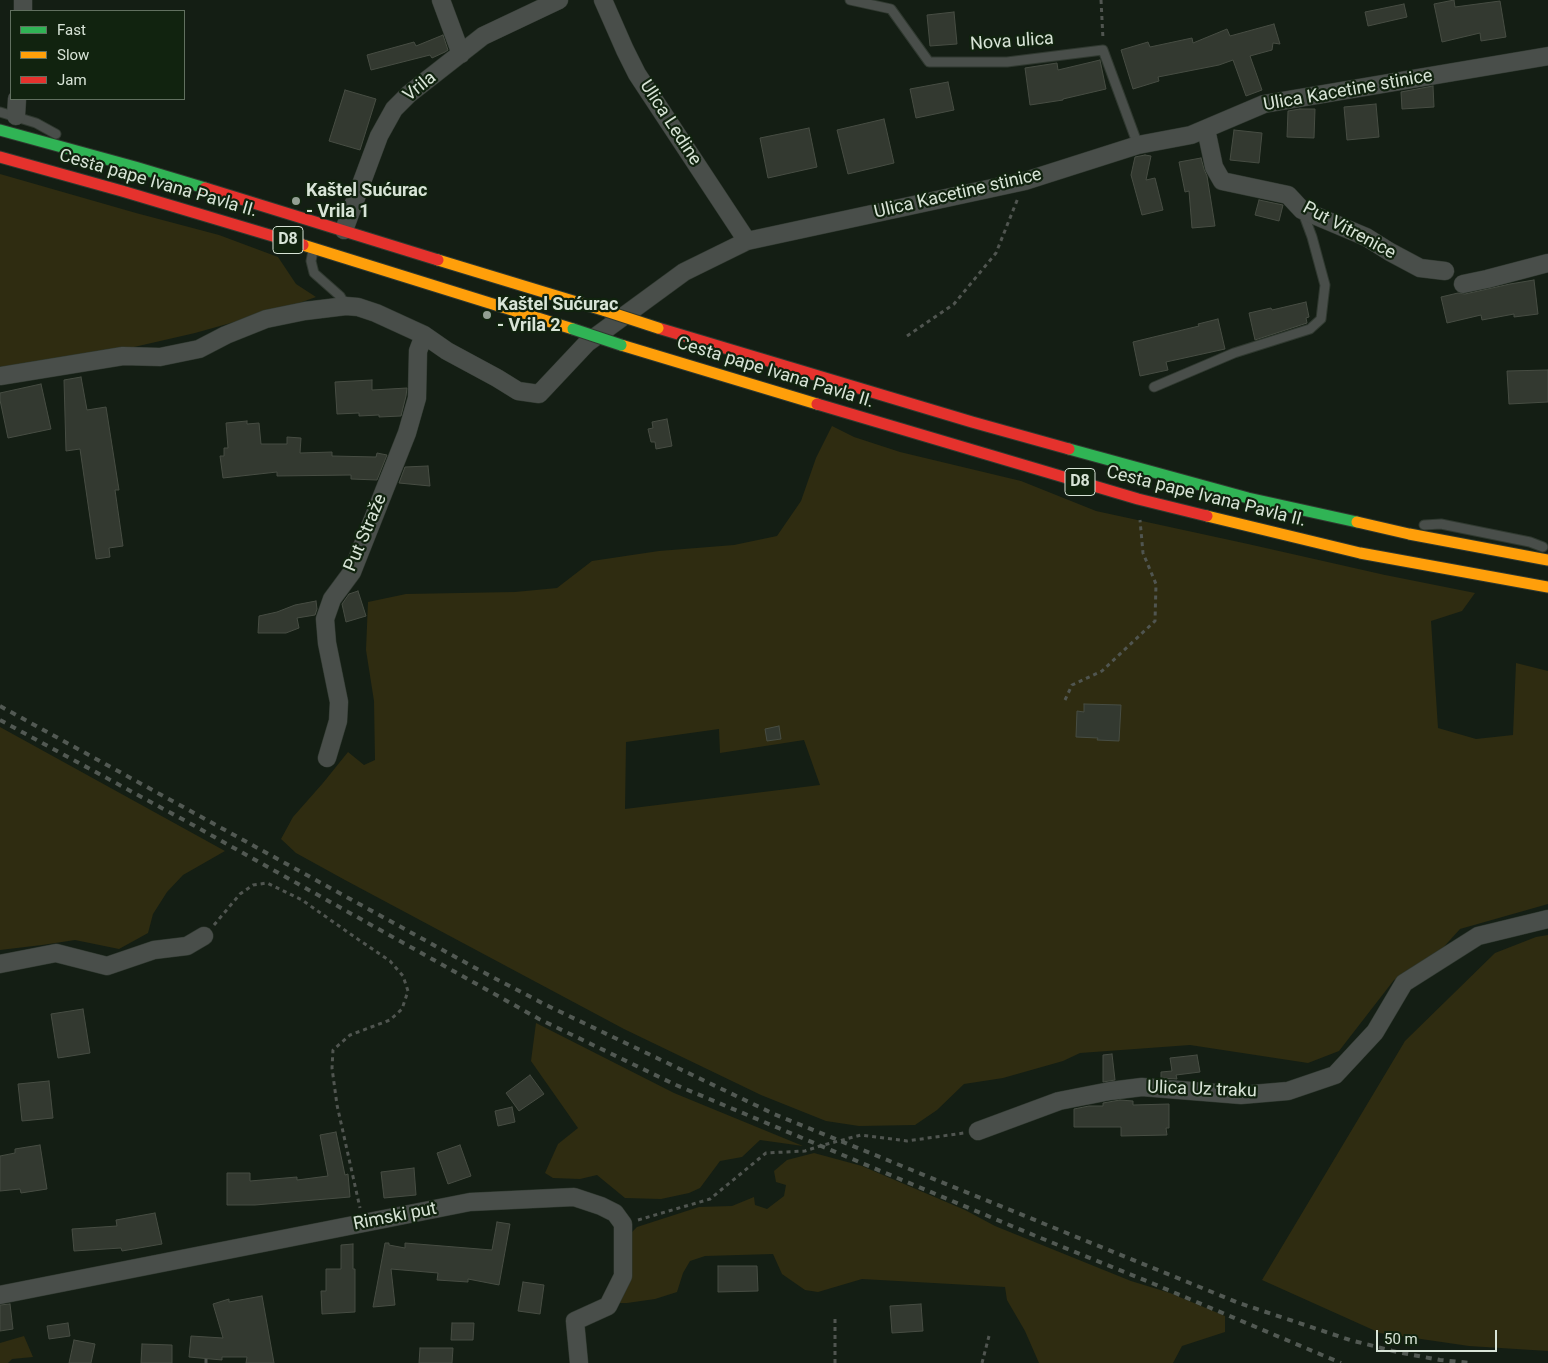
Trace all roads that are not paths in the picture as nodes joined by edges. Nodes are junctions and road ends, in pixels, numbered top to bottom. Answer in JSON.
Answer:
{"nodes":[{"id":1,"x":441,"y":0,"type":"edge"},
{"id":2,"x":559,"y":0,"type":"edge"},
{"id":3,"x":603,"y":0,"type":"edge"},
{"id":4,"x":850,"y":0,"type":"edge"},
{"id":5,"x":461,"y":54,"type":"junction"},
{"id":6,"x":1548,"y":56,"type":"edge"},
{"id":7,"x":11,"y":109,"type":"edge"},
{"id":8,"x":1206,"y":128,"type":"junction"},
{"id":9,"x":0,"y":130,"type":"edge"},
{"id":10,"x":1138,"y":145,"type":"junction"},
{"id":11,"x":78,"y":152,"type":"junction"},
{"id":12,"x":0,"y":158,"type":"edge"},
{"id":13,"x":1302,"y":210,"type":"junction"},
{"id":14,"x":344,"y":230,"type":"junction"},
{"id":15,"x":747,"y":241,"type":"junction"},
{"id":16,"x":314,"y":248,"type":"junction"},
{"id":17,"x":1548,"y":263,"type":"edge"},
{"id":18,"x":1444,"y":271,"type":"dead end"},
{"id":19,"x":1463,"y":284,"type":"dead end"},
{"id":20,"x":346,"y":306,"type":"junction"},
{"id":21,"x":424,"y":335,"type":"junction"},
{"id":22,"x":0,"y":376,"type":"edge"},
{"id":23,"x":1154,"y":387,"type":"dead end"},
{"id":24,"x":1398,"y":532,"type":"junction"},
{"id":25,"x":1548,"y":549,"type":"edge"},
{"id":26,"x":1548,"y":560,"type":"edge"},
{"id":27,"x":1548,"y":587,"type":"edge"},
{"id":28,"x":327,"y":758,"type":"dead end"},
{"id":29,"x":1548,"y":919,"type":"edge"},
{"id":30,"x":204,"y":936,"type":"road end"},
{"id":31,"x":0,"y":964,"type":"edge"},
{"id":32,"x":978,"y":1131,"type":"road end"},
{"id":33,"x":0,"y":1295,"type":"edge"},
{"id":34,"x":579,"y":1363,"type":"edge"}],
"edges":[{"from":1,"to":5,"type":"street"},
{"from":2,"to":5,"type":"street","name":"Vrila"},
{"from":3,"to":15,"type":"street","name":"Ulica Ledine"},
{"from":4,"to":10,"type":"lane","name":"Nova ulica"},
{"from":5,"to":14,"type":"street","name":"Vrila"},
{"from":6,"to":8,"type":"street","name":"Ulica Kacetine stinice"},
{"from":7,"to":11,"type":"lane"},
{"from":8,"to":10,"type":"street","name":"Ulica Kacetine stinice"},
{"from":8,"to":13,"type":"street","name":"Put Vitrenice"},
{"from":9,"to":11,"type":"main road","name":"Cesta pape Ivana Pavla II.","number":"D8"},
{"from":10,"to":15,"type":"street","name":"Ulica Kacetine stinice"},
{"from":11,"to":14,"type":"main road","name":"Cesta pape Ivana Pavla II.","number":"D8"},
{"from":12,"to":16,"type":"main road","name":"Cesta pape Ivana Pavla II.","number":"D8"},
{"from":13,"to":18,"type":"street","name":"Put Vitrenice"},
{"from":13,"to":23,"type":"lane"},
{"from":14,"to":24,"type":"main road","name":"Cesta pape Ivana Pavla II.","number":"D8","bridge":true},
{"from":15,"to":21,"type":"street","name":"Ulica Kacetine stinice"},
{"from":16,"to":20,"type":"lane"},
{"from":16,"to":27,"type":"main road","name":"Cesta pape Ivana Pavla II.","number":"D8","bridge":true},
{"from":17,"to":19,"type":"street"},
{"from":20,"to":21,"type":"street"},
{"from":20,"to":22,"type":"street"},
{"from":21,"to":28,"type":"street","name":"Put Straže"},
{"from":24,"to":25,"type":"lane"},
{"from":24,"to":26,"type":"main road","name":"Cesta pape Ivana Pavla II.","number":"D8"},
{"from":29,"to":32,"type":"street","name":"Ulica Uz traku"},
{"from":30,"to":31,"type":"street"},
{"from":33,"to":34,"type":"street","name":"Rimski put"}]}
